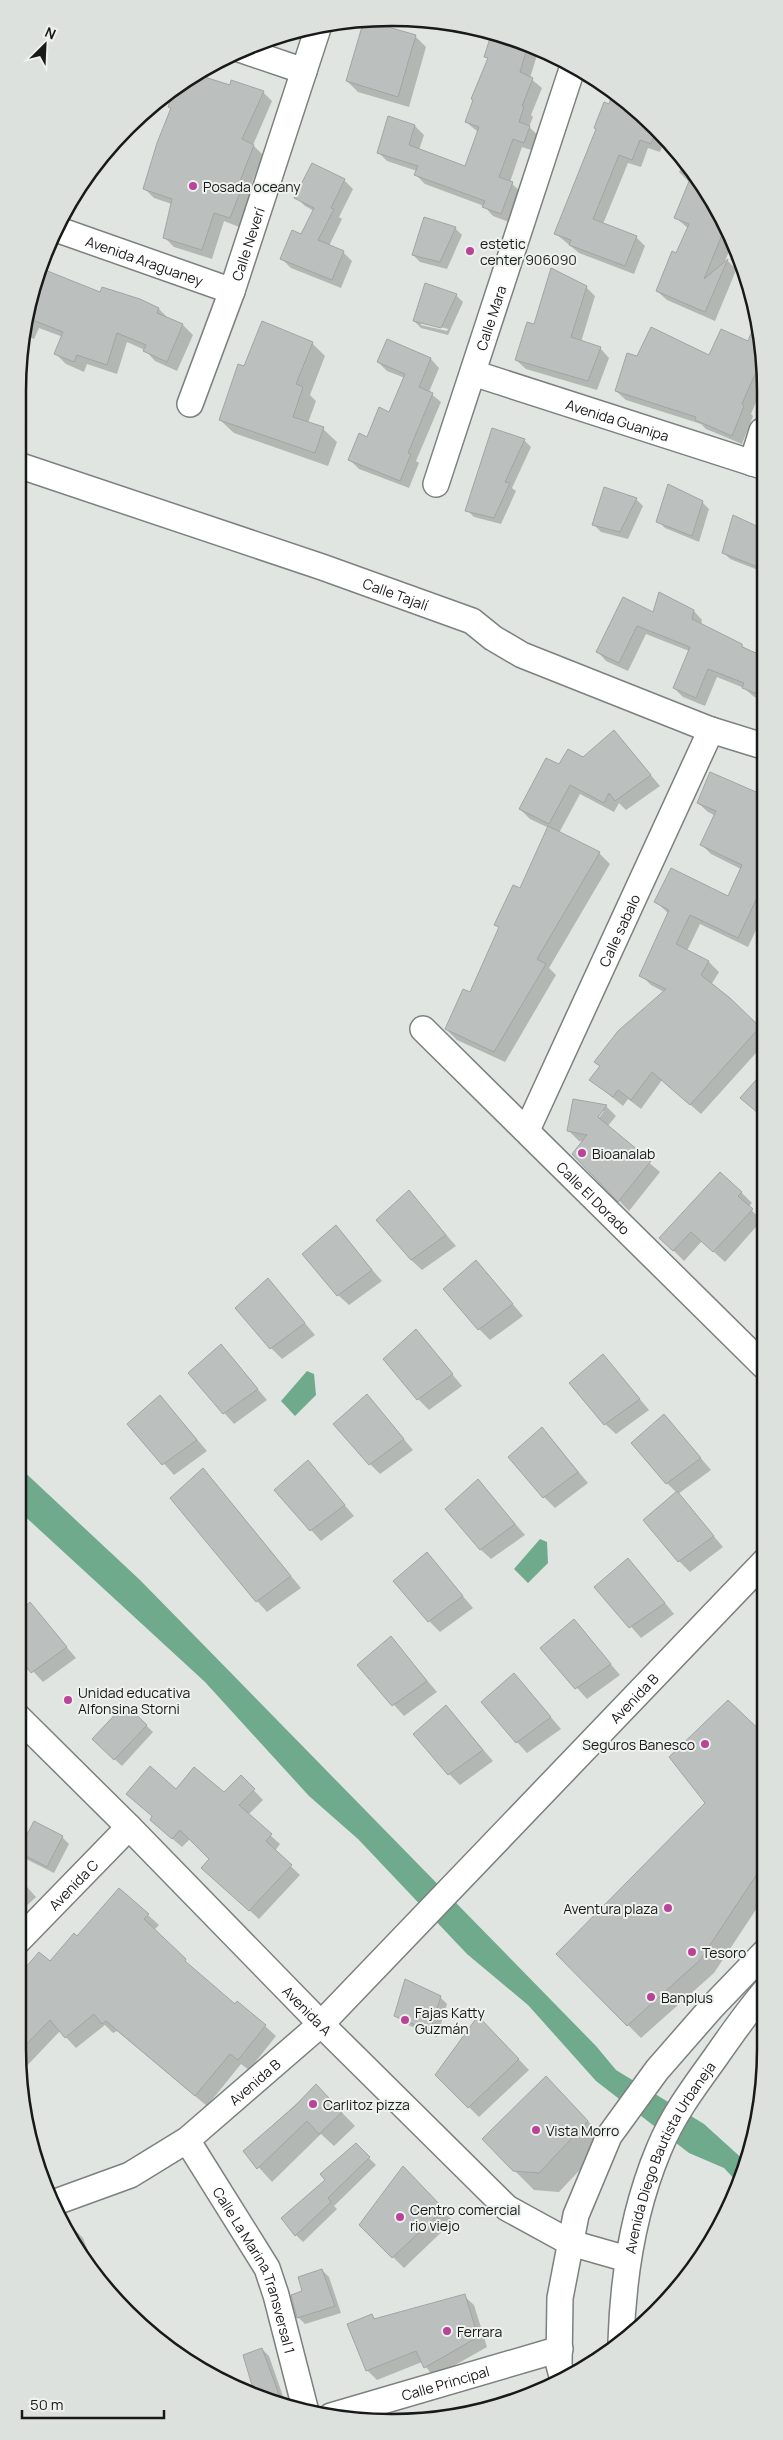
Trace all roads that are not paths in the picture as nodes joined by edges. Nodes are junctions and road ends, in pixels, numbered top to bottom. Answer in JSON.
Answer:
{"nodes":[{"id":1,"x":316,"y":34,"type":"edge"},
{"id":2,"x":253,"y":54,"type":"edge"},
{"id":3,"x":304,"y":71,"type":"junction"},
{"id":4,"x":571,"y":73,"type":"edge"},
{"id":5,"x":63,"y":232,"type":"edge"},
{"id":6,"x":232,"y":291,"type":"junction"},
{"id":7,"x":473,"y":373,"type":"junction"},
{"id":8,"x":190,"y":404,"type":"dead end"},
{"id":9,"x":757,"y":465,"type":"edge"},
{"id":10,"x":26,"y":469,"type":"edge"},
{"id":11,"x":436,"y":484,"type":"dead end"},
{"id":12,"x":711,"y":730,"type":"junction"},
{"id":13,"x":757,"y":744,"type":"edge"},
{"id":14,"x":422,"y":1029,"type":"dead end"},
{"id":15,"x":526,"y":1130,"type":"junction"},
{"id":16,"x":757,"y":1359,"type":"edge"},
{"id":17,"x":757,"y":1569,"type":"edge"},
{"id":18,"x":26,"y":1725,"type":"edge"},
{"id":19,"x":129,"y":1827,"type":"junction"},
{"id":20,"x":26,"y":1933,"type":"edge"},
{"id":21,"x":757,"y":1960,"type":"edge"},
{"id":22,"x":757,"y":2001,"type":"edge"},
{"id":23,"x":320,"y":2024,"type":"junction"},
{"id":24,"x":187,"y":2140,"type":"junction"},
{"id":25,"x":60,"y":2201,"type":"edge"},
{"id":26,"x":571,"y":2242,"type":"junction"},
{"id":27,"x":628,"y":2259,"type":"junction"},
{"id":28,"x":621,"y":2332,"type":"edge"},
{"id":29,"x":560,"y":2349,"type":"junction"},
{"id":30,"x":562,"y":2371,"type":"edge"},
{"id":31,"x":305,"y":2403,"type":"edge"},
{"id":32,"x":347,"y":2411,"type":"edge"}],
"edges":[{"from":1,"to":3,"type":"street","name":"Calle Neverí"},
{"from":2,"to":3,"type":"street"},
{"from":3,"to":6,"type":"street","name":"Calle Neverí"},
{"from":4,"to":7,"type":"street","name":"Calle Mara"},
{"from":5,"to":6,"type":"street","name":"Avenida Araguaney"},
{"from":6,"to":8,"type":"street","name":"Calle Neverí"},
{"from":7,"to":9,"type":"street","name":"Avenida Guanipa"},
{"from":7,"to":11,"type":"street","name":"Calle Mara"},
{"from":10,"to":12,"type":"street","name":"Calle Tajalí"},
{"from":12,"to":13,"type":"street","name":"Calle Tajalí"},
{"from":12,"to":15,"type":"street","name":"Calle sabalo"},
{"from":14,"to":15,"type":"street","name":"Calle El Dorado"},
{"from":15,"to":16,"type":"street","name":"Calle El Dorado"},
{"from":17,"to":23,"type":"street","name":"Avenida B"},
{"from":18,"to":19,"type":"street","name":"Avenida A"},
{"from":19,"to":20,"type":"street","name":"Avenida C"},
{"from":19,"to":23,"type":"street","name":"Avenida A"},
{"from":21,"to":26,"type":"street"},
{"from":22,"to":27,"type":"street","name":"Avenida Diego Bautista Urbaneja"},
{"from":23,"to":24,"type":"street","name":"Avenida B"},
{"from":23,"to":26,"type":"street","name":"Avenida A"},
{"from":24,"to":25,"type":"street","name":"Avenida B"},
{"from":24,"to":31,"type":"street","name":"Calle La Marina.Transversal 1"},
{"from":26,"to":27,"type":"street","name":"Avenida A"},
{"from":26,"to":29,"type":"street"},
{"from":27,"to":28,"type":"street","name":"Avenida Diego Bautista Urbaneja"},
{"from":29,"to":30,"type":"street"},
{"from":29,"to":32,"type":"street","name":"Calle Principal"}]}
